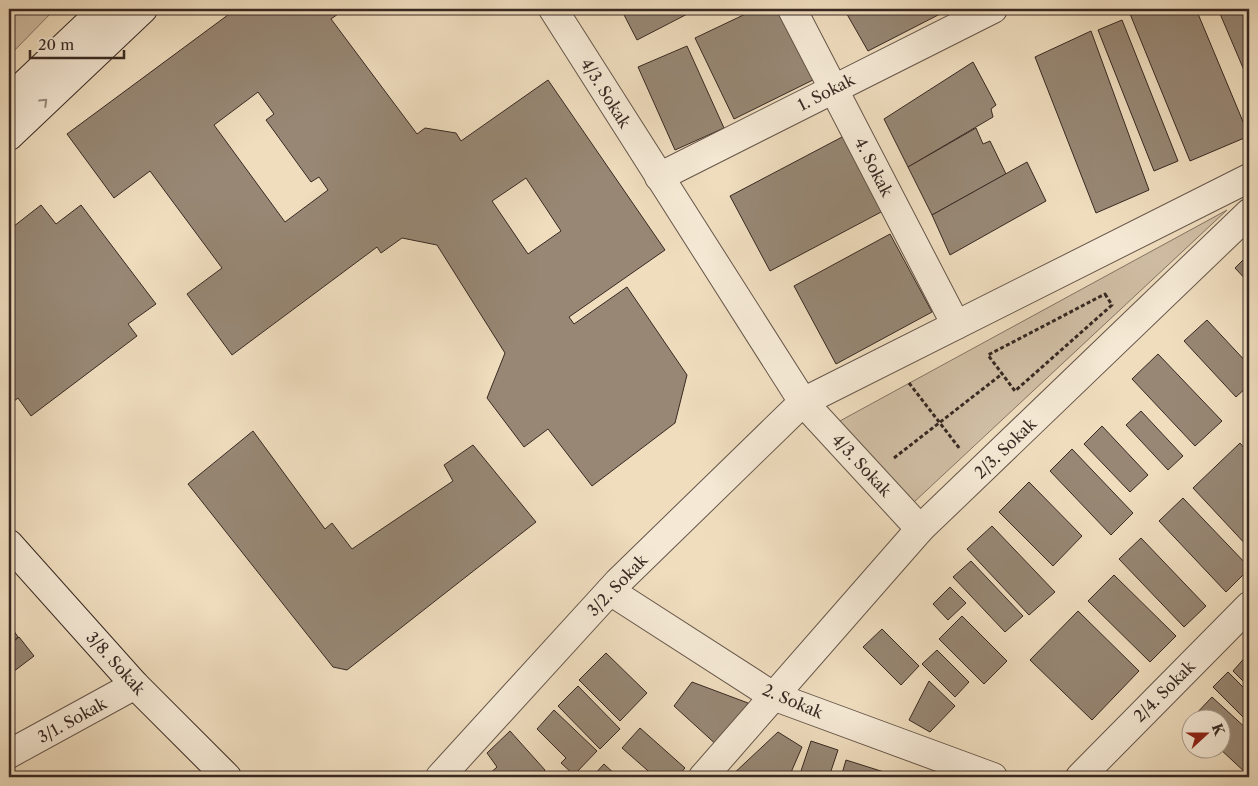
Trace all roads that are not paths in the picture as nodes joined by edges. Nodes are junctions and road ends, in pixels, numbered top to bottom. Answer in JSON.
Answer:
{"nodes":[{"id":1,"x":104,"y":9,"type":"edge"},
{"id":2,"x":143,"y":9,"type":"edge"},
{"id":3,"x":553,"y":9,"type":"edge"},
{"id":4,"x":792,"y":9,"type":"edge"},
{"id":5,"x":993,"y":9,"type":"edge"},
{"id":6,"x":833,"y":88,"type":"junction"},
{"id":7,"x":9,"y":99,"type":"edge"},
{"id":8,"x":9,"y":136,"type":"edge"},
{"id":9,"x":659,"y":177,"type":"junction"},
{"id":10,"x":1249,"y":178,"type":"edge"},
{"id":11,"x":1249,"y":213,"type":"edge"},
{"id":12,"x":956,"y":325,"type":"junction"},
{"id":13,"x":803,"y":402,"type":"junction"},
{"id":14,"x":920,"y":529,"type":"junction"},
{"id":15,"x":9,"y":544,"type":"edge"},
{"id":16,"x":610,"y":591,"type":"junction"},
{"id":17,"x":1249,"y":606,"type":"edge"},
{"id":18,"x":135,"y":685,"type":"junction"},
{"id":19,"x":774,"y":696,"type":"junction"},
{"id":20,"x":9,"y":754,"type":"edge"},
{"id":21,"x":227,"y":777,"type":"edge"},
{"id":22,"x":440,"y":777,"type":"edge"},
{"id":23,"x":703,"y":777,"type":"edge"},
{"id":24,"x":994,"y":777,"type":"edge"},
{"id":25,"x":1080,"y":777,"type":"edge"}],
"edges":[{"from":1,"to":7,"type":"street"},
{"from":8,"to":2,"type":"street","one_way":true},
{"from":3,"to":9,"type":"street","name":"4/3. Sokak"},
{"from":4,"to":6,"type":"street","name":"4. Sokak"},
{"from":5,"to":6,"type":"street","name":"1. Sokak"},
{"from":6,"to":9,"type":"street","name":"1. Sokak"},
{"from":6,"to":12,"type":"street","name":"4. Sokak"},
{"from":9,"to":13,"type":"street","name":"4/3. Sokak"},
{"from":10,"to":12,"type":"street"},
{"from":11,"to":14,"type":"street","name":"2/3. Sokak"},
{"from":12,"to":13,"type":"street"},
{"from":13,"to":14,"type":"street","name":"4/3. Sokak"},
{"from":13,"to":16,"type":"street","name":"3/2. Sokak"},
{"from":14,"to":19,"type":"street","name":"2/3. Sokak"},
{"from":15,"to":18,"type":"street","name":"3/8. Sokak"},
{"from":16,"to":19,"type":"street","name":"2. Sokak"},
{"from":16,"to":22,"type":"street","name":"3/2. Sokak"},
{"from":17,"to":25,"type":"street","name":"2/4. Sokak"},
{"from":18,"to":20,"type":"street","name":"3/1. Sokak"},
{"from":18,"to":21,"type":"street","name":"3/8. Sokak"},
{"from":19,"to":23,"type":"street","name":"2/3. Sokak"},
{"from":19,"to":24,"type":"street","name":"2. Sokak"}]}
